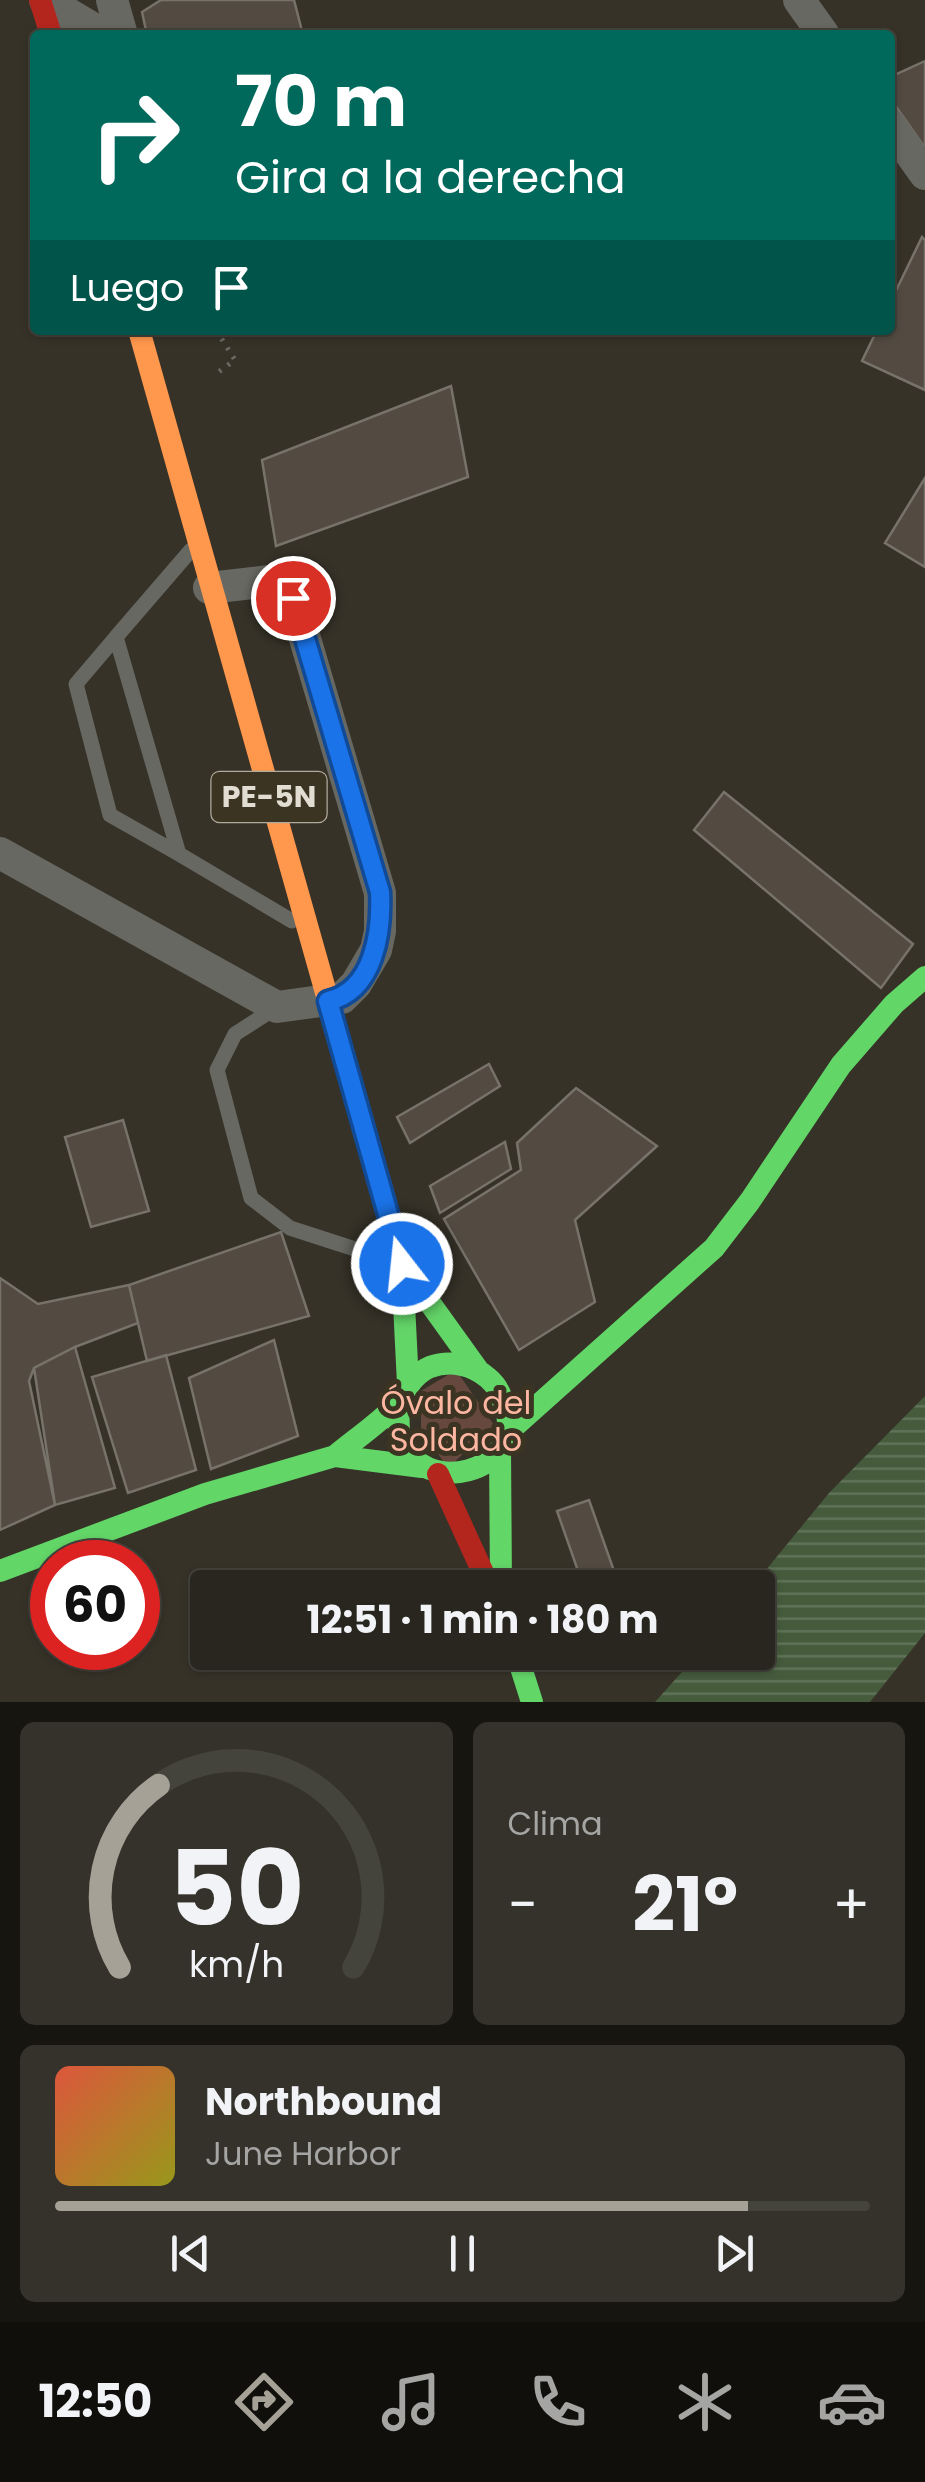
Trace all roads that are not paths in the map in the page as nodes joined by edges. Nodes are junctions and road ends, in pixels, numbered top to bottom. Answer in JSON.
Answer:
{"nodes":[{"id":1,"x":42,"y":0,"type":"edge"},
{"id":2,"x":112,"y":0,"type":"edge"},
{"id":3,"x":798,"y":0,"type":"edge"},
{"id":4,"x":50,"y":30,"type":"edge"},
{"id":5,"x":95,"y":30,"type":"edge"},
{"id":6,"x":121,"y":30,"type":"edge"},
{"id":7,"x":820,"y":30,"type":"edge"},
{"id":8,"x":895,"y":132,"type":"edge"},
{"id":9,"x":925,"y":174,"type":"edge"},
{"id":10,"x":140,"y":335,"type":"edge"},
{"id":11,"x":196,"y":544,"type":"junction"},
{"id":12,"x":209,"y":588,"type":"junction"},
{"id":13,"x":116,"y":637,"type":"junction"},
{"id":14,"x":0,"y":853,"type":"edge"},
{"id":15,"x":178,"y":854,"type":"junction"},
{"id":16,"x":308,"y":931,"type":"junction"},
{"id":17,"x":925,"y":977,"type":"edge"},
{"id":18,"x":328,"y":1001,"type":"junction"},
{"id":19,"x":277,"y":1007,"type":"junction"},
{"id":20,"x":402,"y":1264,"type":"junction"},
{"id":21,"x":502,"y":1376,"type":"junction"},
{"id":22,"x":568,"y":1376,"type":"junction"},
{"id":23,"x":403,"y":1393,"type":"junction"},
{"id":24,"x":504,"y":1441,"type":"junction"},
{"id":25,"x":334,"y":1456,"type":"junction"},
{"id":26,"x":430,"y":1471,"type":"junction"},
{"id":27,"x":0,"y":1570,"type":"edge"},
{"id":28,"x":481,"y":1570,"type":"edge"},
{"id":29,"x":501,"y":1570,"type":"edge"},
{"id":30,"x":522,"y":1670,"type":"edge"},
{"id":31,"x":532,"y":1702,"type":"edge"}],
"edges":[{"from":1,"to":4,"type":"main road"},
{"from":1,"to":5,"type":"street"},
{"from":2,"to":6,"type":"street"},
{"from":3,"to":7,"type":"street"},
{"from":8,"to":9,"type":"street"},
{"from":10,"to":11,"type":"main road","number":"PE-5N"},
{"from":11,"to":12,"type":"main road","number":"PE-5N"},
{"from":11,"to":13,"type":"lane"},
{"from":12,"to":16,"type":"main road","number":"PE-5N"},
{"from":12,"to":18,"type":"street"},
{"from":13,"to":15,"type":"lane"},
{"from":13,"to":15,"type":"lane"},
{"from":14,"to":19,"type":"street"},
{"from":15,"to":16,"type":"lane"},
{"from":16,"to":18,"type":"main road","number":"PE-5N"},
{"from":17,"to":22,"type":"main road"},
{"from":18,"to":19,"type":"street"},
{"from":18,"to":20,"type":"main road","number":"PE-5N"},
{"from":19,"to":20,"type":"lane"},
{"from":20,"to":21,"type":"main road","number":"PE-5N"},
{"from":20,"to":23,"type":"main road","number":"PE-5N"},
{"from":21,"to":22,"type":"main road"},
{"from":21,"to":23,"type":"main road"},
{"from":21,"to":24,"type":"main road","number":"PE-5N"},
{"from":22,"to":24,"type":"main road"},
{"from":23,"to":25,"type":"main road"},
{"from":23,"to":26,"type":"main road","number":"PE-5N"},
{"from":24,"to":26,"type":"main road"},
{"from":24,"to":29,"type":"main road"},
{"from":25,"to":26,"type":"main road"},
{"from":25,"to":27,"type":"main road"},
{"from":26,"to":28,"type":"main road"},
{"from":30,"to":31,"type":"main road"}]}
